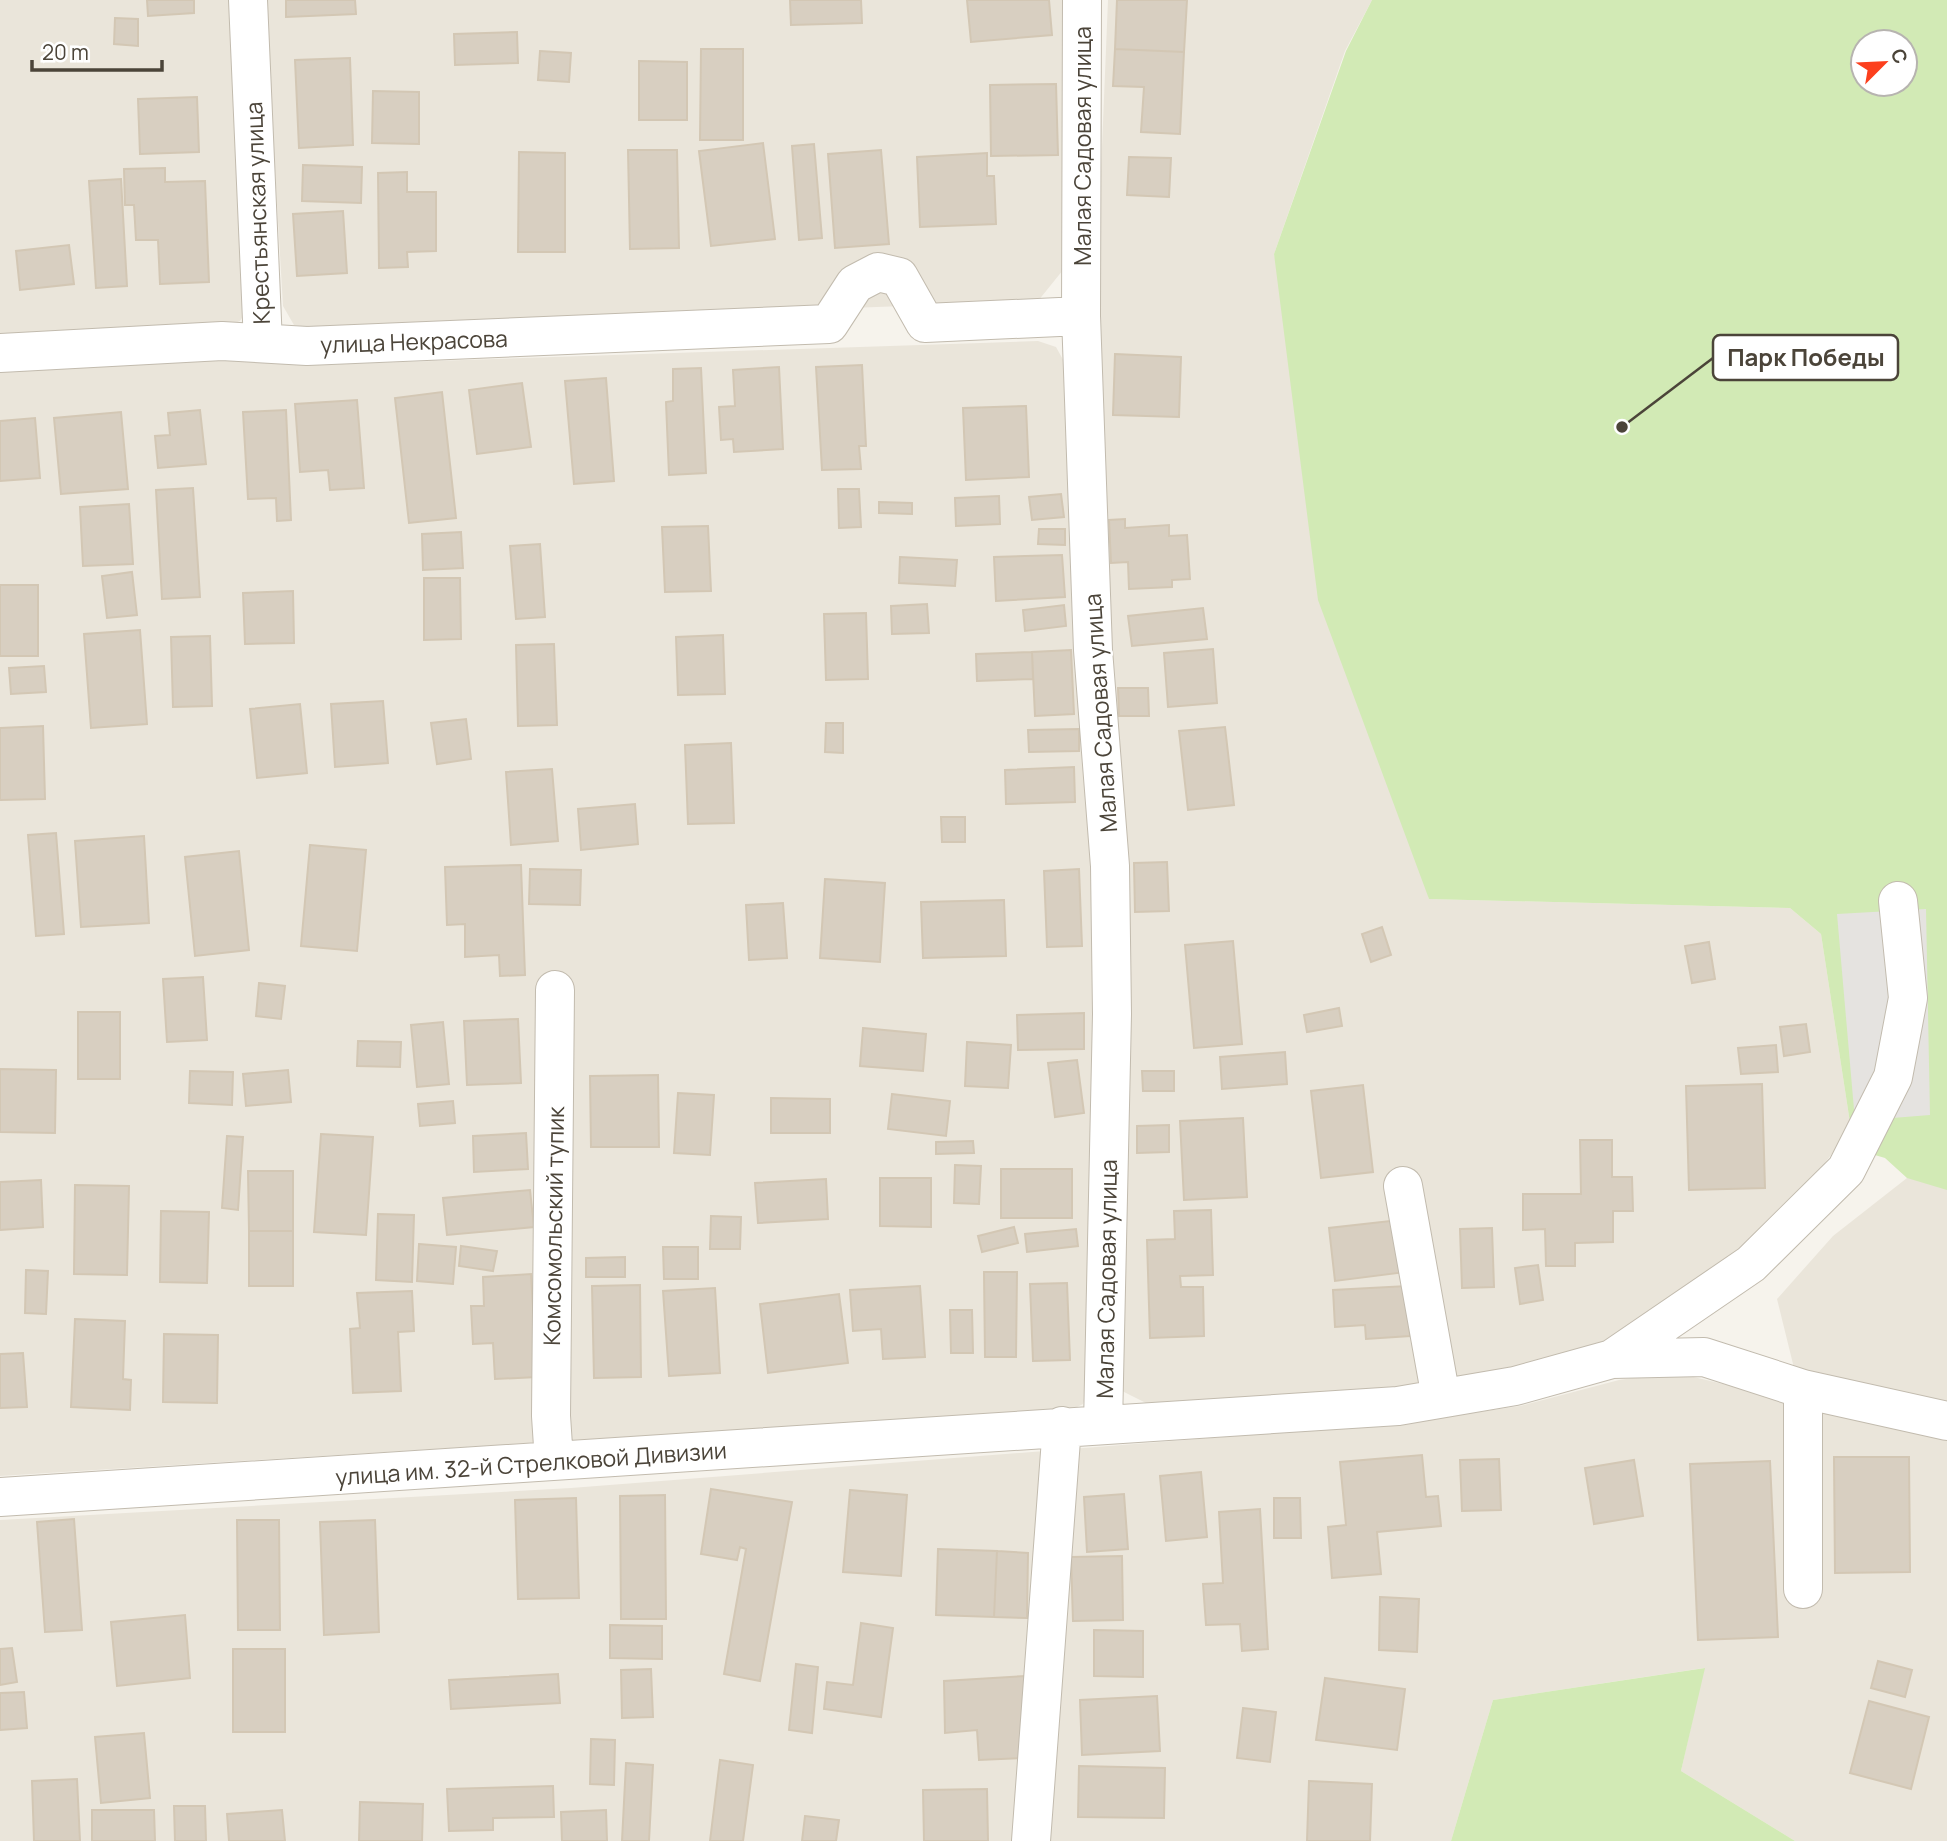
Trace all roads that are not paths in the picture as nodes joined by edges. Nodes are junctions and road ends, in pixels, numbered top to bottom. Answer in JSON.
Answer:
{"nodes":[{"id":1,"x":248,"y":0,"type":"edge"},
{"id":2,"x":1082,"y":0,"type":"edge"},
{"id":3,"x":1082,"y":316,"type":"junction"},
{"id":4,"x":263,"y":343,"type":"junction"},
{"id":5,"x":0,"y":353,"type":"edge"},
{"id":6,"x":1898,"y":901,"type":"dead end"},
{"id":7,"x":555,"y":990,"type":"dead end"},
{"id":8,"x":1403,"y":1186,"type":"dead end"},
{"id":9,"x":1612,"y":1359,"type":"junction"},
{"id":10,"x":1803,"y":1389,"type":"junction"},
{"id":11,"x":1441,"y":1398,"type":"junction"},
{"id":12,"x":1947,"y":1421,"type":"edge"},
{"id":13,"x":1103,"y":1425,"type":"junction"},
{"id":14,"x":1062,"y":1426,"type":"junction"},
{"id":15,"x":554,"y":1461,"type":"junction"},
{"id":16,"x":0,"y":1497,"type":"edge"},
{"id":17,"x":1803,"y":1589,"type":"dead end"},
{"id":18,"x":1031,"y":1841,"type":"edge"}],
"edges":[{"from":1,"to":4,"type":"street","name":"Крестьянская улица"},
{"from":2,"to":3,"type":"street","name":"Малая Садовая улица"},
{"from":3,"to":4,"type":"street","name":"улица Некрасова"},
{"from":3,"to":13,"type":"street","name":"Малая Садовая улица"},
{"from":4,"to":5,"type":"street","name":"улица Некрасова"},
{"from":6,"to":9,"type":"street"},
{"from":7,"to":15,"type":"street","name":"Комсомольский тупик"},
{"from":8,"to":11,"type":"street"},
{"from":9,"to":10,"type":"street"},
{"from":9,"to":11,"type":"street"},
{"from":10,"to":12,"type":"street"},
{"from":10,"to":17,"type":"street"},
{"from":11,"to":13,"type":"street"},
{"from":13,"to":14,"type":"street","name":"улица им. 32-й Стрелковой Дивизии"},
{"from":14,"to":15,"type":"street","name":"улица им. 32-й Стрелковой Дивизии"},
{"from":14,"to":18,"type":"street"},
{"from":15,"to":16,"type":"street","name":"улица им. 32-й Стрелковой Дивизии"}]}
